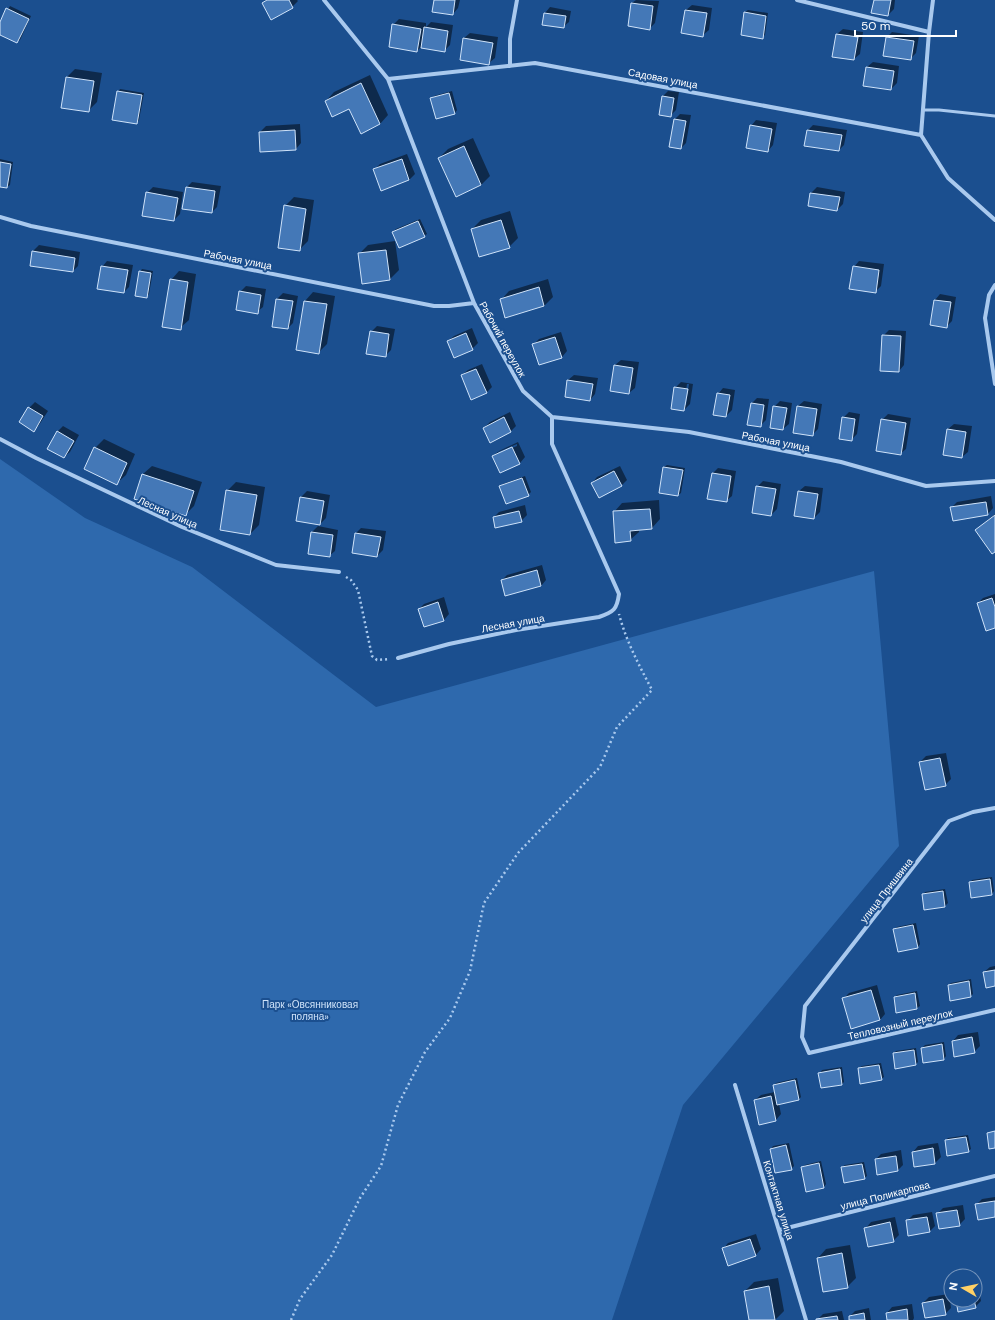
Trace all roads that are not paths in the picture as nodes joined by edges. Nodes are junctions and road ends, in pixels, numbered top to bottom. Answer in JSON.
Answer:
{"nodes":[{"id":1,"x":324,"y":0,"type":"edge"},
{"id":2,"x":518,"y":0,"type":"edge"},
{"id":3,"x":798,"y":0,"type":"edge"},
{"id":4,"x":933,"y":0,"type":"edge"},
{"id":5,"x":929,"y":32,"type":"junction"},
{"id":6,"x":510,"y":66,"type":"junction"},
{"id":7,"x":388,"y":79,"type":"junction"},
{"id":8,"x":923,"y":110,"type":"junction"},
{"id":9,"x":995,"y":116,"type":"edge"},
{"id":10,"x":921,"y":135,"type":"junction"},
{"id":11,"x":0,"y":217,"type":"edge"},
{"id":12,"x":995,"y":220,"type":"edge"},
{"id":13,"x":995,"y":284,"type":"edge"},
{"id":14,"x":474,"y":303,"type":"junction"},
{"id":15,"x":995,"y":384,"type":"edge"},
{"id":16,"x":552,"y":417,"type":"junction"},
{"id":17,"x":0,"y":439,"type":"edge"},
{"id":18,"x":995,"y":482,"type":"edge"},
{"id":19,"x":339,"y":572,"type":"road end"},
{"id":20,"x":398,"y":658,"type":"road end"},
{"id":21,"x":995,"y":808,"type":"edge"},
{"id":22,"x":995,"y":1010,"type":"edge"},
{"id":23,"x":809,"y":1052,"type":"joint"},
{"id":24,"x":735,"y":1085,"type":"dead end"},
{"id":25,"x":995,"y":1176,"type":"edge"},
{"id":26,"x":779,"y":1230,"type":"junction"},
{"id":27,"x":806,"y":1320,"type":"edge"}],
"edges":[{"from":1,"to":7,"type":"street"},
{"from":2,"to":6,"type":"street"},
{"from":3,"to":5,"type":"street"},
{"from":4,"to":5,"type":"street"},
{"from":5,"to":8,"type":"street"},
{"from":6,"to":7,"type":"street","name":"Садовая улица"},
{"from":6,"to":10,"type":"street","name":"Садовая улица"},
{"from":7,"to":14,"type":"street","name":"Рабочий переулок"},
{"from":8,"to":9,"type":"lane"},
{"from":8,"to":10,"type":"street"},
{"from":10,"to":12,"type":"street"},
{"from":11,"to":14,"type":"street","name":"Рабочая улица"},
{"from":13,"to":15,"type":"street"},
{"from":14,"to":16,"type":"street","name":"Рабочий переулок"},
{"from":16,"to":18,"type":"street","name":"Рабочая улица"},
{"from":16,"to":20,"type":"street","name":"Лесная улица"},
{"from":17,"to":19,"type":"street","name":"Лесная улица"},
{"from":21,"to":23,"type":"street","name":"улица Пришвина"},
{"from":22,"to":23,"type":"street","name":"Тепловозный переулок"},
{"from":24,"to":26,"type":"street","name":"Контактная улица"},
{"from":25,"to":26,"type":"street","name":"улица Поликарпова"},
{"from":26,"to":27,"type":"street","name":"Контактная улица"}]}
